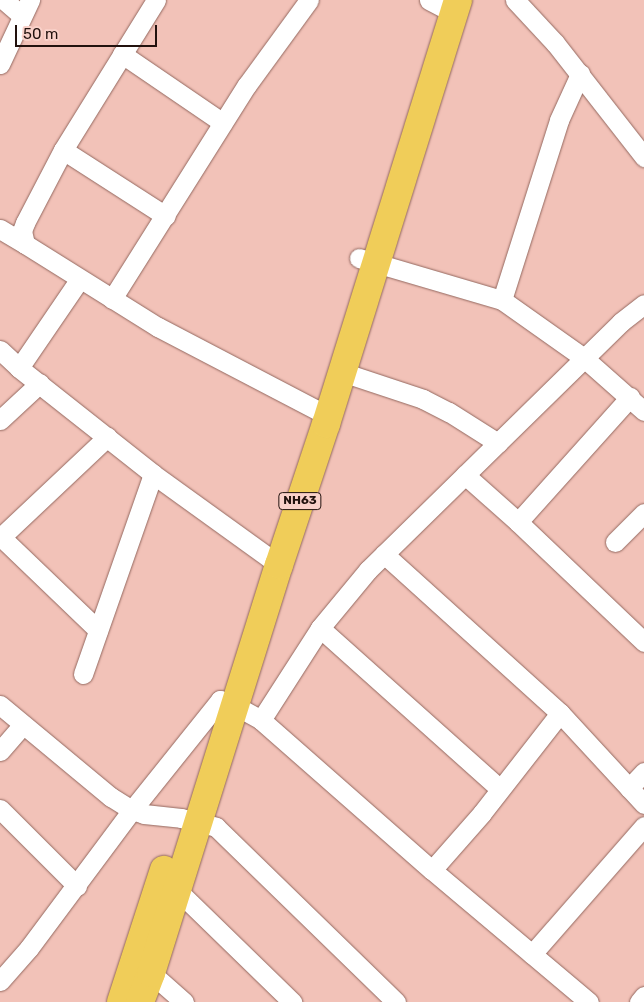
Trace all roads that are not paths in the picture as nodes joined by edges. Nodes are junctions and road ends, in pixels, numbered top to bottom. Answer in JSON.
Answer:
{"nodes":[{"id":1,"x":4,"y":0,"type":"edge"},
{"id":2,"x":156,"y":0,"type":"edge"},
{"id":3,"x":309,"y":0,"type":"edge"},
{"id":4,"x":515,"y":0,"type":"edge"},
{"id":5,"x":443,"y":4,"type":"edge"},
{"id":6,"x":26,"y":8,"type":"edge"},
{"id":7,"x":122,"y":54,"type":"junction"},
{"id":8,"x":0,"y":64,"type":"edge"},
{"id":9,"x":580,"y":74,"type":"junction"},
{"id":10,"x":223,"y":123,"type":"junction"},
{"id":11,"x":63,"y":150,"type":"junction"},
{"id":12,"x":644,"y":157,"type":"edge"},
{"id":13,"x":166,"y":216,"type":"junction"},
{"id":14,"x":0,"y":229,"type":"edge"},
{"id":15,"x":25,"y":244,"type":"junction"},
{"id":16,"x":368,"y":260,"type":"junction"},
{"id":17,"x":79,"y":280,"type":"junction"},
{"id":18,"x":112,"y":299,"type":"junction"},
{"id":19,"x":502,"y":300,"type":"junction"},
{"id":20,"x":644,"y":304,"type":"edge"},
{"id":21,"x":0,"y":350,"type":"edge"},
{"id":22,"x":584,"y":358,"type":"junction"},
{"id":23,"x":19,"y":368,"type":"junction"},
{"id":24,"x":342,"y":372,"type":"junction"},
{"id":25,"x":40,"y":383,"type":"junction"},
{"id":26,"x":630,"y":397,"type":"junction"},
{"id":27,"x":644,"y":411,"type":"edge"},
{"id":28,"x":320,"y":412,"type":"junction"},
{"id":29,"x":0,"y":420,"type":"edge"},
{"id":30,"x":107,"y":437,"type":"junction"},
{"id":31,"x":498,"y":443,"type":"junction"},
{"id":32,"x":153,"y":474,"type":"junction"},
{"id":33,"x":465,"y":475,"type":"junction"},
{"id":34,"x":644,"y":513,"type":"edge"},
{"id":35,"x":518,"y":522,"type":"junction"},
{"id":36,"x":1,"y":536,"type":"edge"},
{"id":37,"x":615,"y":542,"type":"dead end"},
{"id":38,"x":384,"y":554,"type":"junction"},
{"id":39,"x":272,"y":560,"type":"junction"},
{"id":40,"x":320,"y":628,"type":"junction"},
{"id":41,"x":98,"y":630,"type":"junction"},
{"id":42,"x":644,"y":642,"type":"edge"},
{"id":43,"x":83,"y":674,"type":"dead end"},
{"id":44,"x":228,"y":703,"type":"junction"},
{"id":45,"x":0,"y":705,"type":"edge"},
{"id":46,"x":560,"y":713,"type":"junction"},
{"id":47,"x":261,"y":720,"type":"junction"},
{"id":48,"x":23,"y":725,"type":"junction"},
{"id":49,"x":0,"y":751,"type":"edge"},
{"id":50,"x":644,"y":772,"type":"edge"},
{"id":51,"x":629,"y":788,"type":"junction"},
{"id":52,"x":500,"y":789,"type":"junction"},
{"id":53,"x":644,"y":804,"type":"edge"},
{"id":54,"x":0,"y":809,"type":"edge"},
{"id":55,"x":132,"y":810,"type":"junction"},
{"id":56,"x":190,"y":820,"type":"junction"},
{"id":57,"x":644,"y":826,"type":"edge"},
{"id":58,"x":432,"y":870,"type":"junction"},
{"id":59,"x":76,"y":886,"type":"junction"},
{"id":60,"x":178,"y":890,"type":"junction"},
{"id":61,"x":532,"y":954,"type":"junction"},
{"id":62,"x":4,"y":969,"type":"edge"},
{"id":63,"x":152,"y":973,"type":"junction"},
{"id":64,"x":644,"y":996,"type":"edge"},
{"id":65,"x":121,"y":1002,"type":"edge"},
{"id":66,"x":140,"y":1002,"type":"edge"},
{"id":67,"x":184,"y":1002,"type":"edge"},
{"id":68,"x":292,"y":1002,"type":"edge"},
{"id":69,"x":396,"y":1002,"type":"edge"},
{"id":70,"x":589,"y":1002,"type":"edge"},
{"id":71,"x":639,"y":1002,"type":"edge"}],
"edges":[{"from":1,"to":6,"type":"street"},
{"from":2,"to":7,"type":"street"},
{"from":3,"to":10,"type":"street"},
{"from":4,"to":9,"type":"street"},
{"from":5,"to":16,"type":"highway","number":"NH63"},
{"from":6,"to":8,"type":"street"},
{"from":7,"to":10,"type":"street"},
{"from":7,"to":11,"type":"street"},
{"from":9,"to":12,"type":"street"},
{"from":9,"to":19,"type":"street"},
{"from":10,"to":13,"type":"street"},
{"from":11,"to":13,"type":"street"},
{"from":11,"to":15,"type":"street"},
{"from":13,"to":18,"type":"street"},
{"from":14,"to":15,"type":"street"},
{"from":15,"to":17,"type":"street"},
{"from":16,"to":19,"type":"street"},
{"from":16,"to":24,"type":"highway","number":"NH63"},
{"from":16,"to":28,"type":"highway","number":"NH63"},
{"from":17,"to":18,"type":"street"},
{"from":17,"to":23,"type":"street"},
{"from":18,"to":28,"type":"street"},
{"from":19,"to":22,"type":"street"},
{"from":20,"to":22,"type":"street"},
{"from":21,"to":23,"type":"street"},
{"from":22,"to":26,"type":"street"},
{"from":22,"to":31,"type":"street"},
{"from":23,"to":25,"type":"street"},
{"from":24,"to":28,"type":"highway","number":"NH63"},
{"from":24,"to":31,"type":"street"},
{"from":25,"to":29,"type":"street"},
{"from":25,"to":30,"type":"street"},
{"from":26,"to":27,"type":"street"},
{"from":26,"to":35,"type":"street"},
{"from":28,"to":39,"type":"highway","number":"NH63"},
{"from":30,"to":32,"type":"street"},
{"from":30,"to":36,"type":"street"},
{"from":31,"to":33,"type":"street"},
{"from":32,"to":39,"type":"street"},
{"from":32,"to":41,"type":"street"},
{"from":33,"to":35,"type":"street"},
{"from":33,"to":38,"type":"street"},
{"from":34,"to":37,"type":"street"},
{"from":35,"to":42,"type":"street"},
{"from":36,"to":41,"type":"street"},
{"from":38,"to":40,"type":"street"},
{"from":38,"to":46,"type":"street"},
{"from":39,"to":44,"type":"highway","number":"NH63"},
{"from":40,"to":47,"type":"street"},
{"from":40,"to":52,"type":"street"},
{"from":41,"to":43,"type":"street"},
{"from":44,"to":47,"type":"street"},
{"from":44,"to":55,"type":"street"},
{"from":44,"to":56,"type":"highway","number":"NH63"},
{"from":45,"to":48,"type":"street"},
{"from":46,"to":51,"type":"street"},
{"from":46,"to":52,"type":"street"},
{"from":47,"to":58,"type":"street"},
{"from":48,"to":49,"type":"street"},
{"from":48,"to":55,"type":"street"},
{"from":50,"to":51,"type":"street"},
{"from":51,"to":53,"type":"street"},
{"from":52,"to":58,"type":"street"},
{"from":54,"to":59,"type":"street"},
{"from":55,"to":56,"type":"street"},
{"from":55,"to":59,"type":"street"},
{"from":56,"to":60,"type":"highway","number":"NH63"},
{"from":56,"to":65,"type":"highway","number":"NH63"},
{"from":56,"to":69,"type":"street"},
{"from":57,"to":61,"type":"street"},
{"from":58,"to":61,"type":"street"},
{"from":59,"to":62,"type":"street"},
{"from":60,"to":63,"type":"highway","number":"NH63"},
{"from":60,"to":68,"type":"street"},
{"from":61,"to":70,"type":"street"},
{"from":63,"to":66,"type":"highway","number":"NH63"},
{"from":63,"to":67,"type":"street"},
{"from":64,"to":71,"type":"street"}]}
